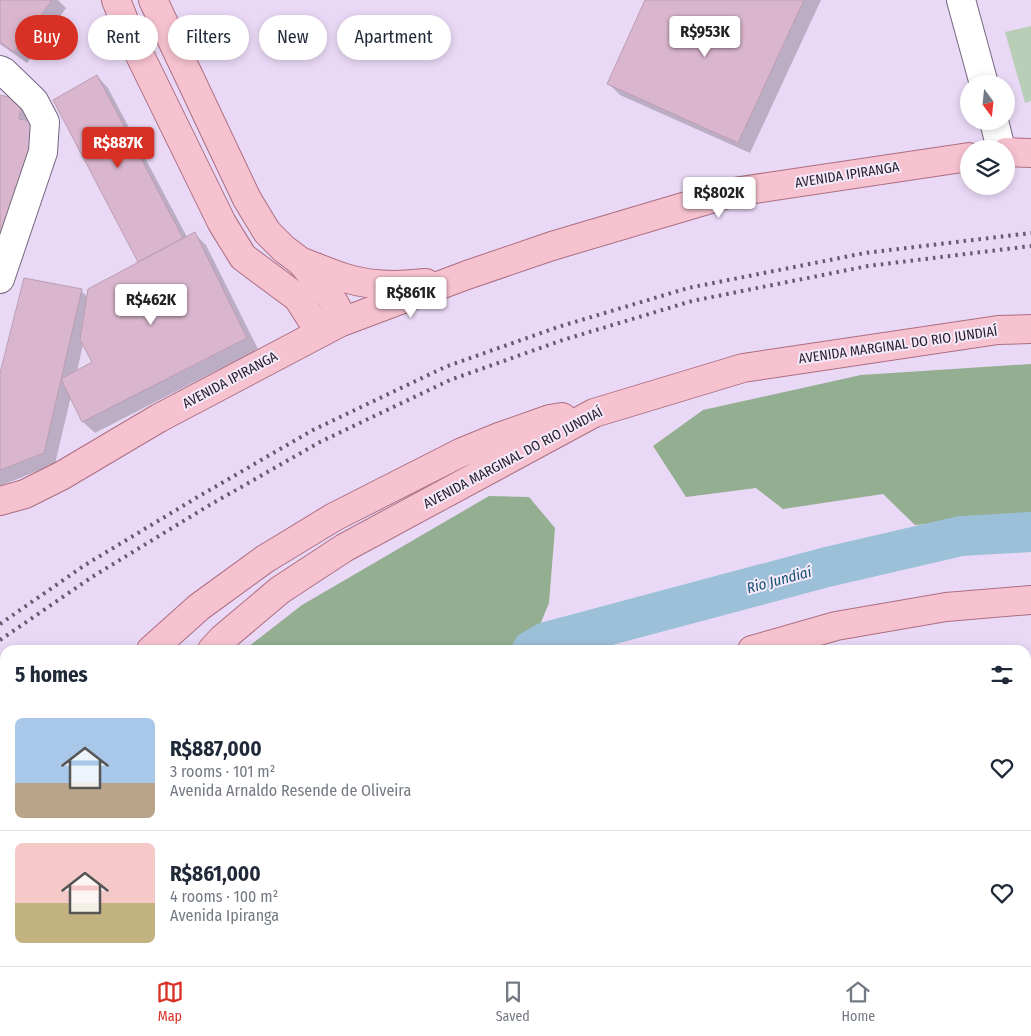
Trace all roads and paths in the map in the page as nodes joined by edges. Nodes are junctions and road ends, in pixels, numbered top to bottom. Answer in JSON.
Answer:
{"nodes":[{"id":1,"x":116,"y":0,"type":"edge"},
{"id":2,"x":153,"y":0,"type":"edge"},
{"id":3,"x":961,"y":0,"type":"edge"},
{"id":4,"x":0,"y":70,"type":"edge"},
{"id":5,"x":982,"y":75,"type":"edge"},
{"id":6,"x":1015,"y":152,"type":"edge"},
{"id":7,"x":1031,"y":153,"type":"edge"},
{"id":8,"x":960,"y":158,"type":"edge"},
{"id":9,"x":228,"y":160,"type":"junction"},
{"id":10,"x":200,"y":178,"type":"junction"},
{"id":11,"x":300,"y":261,"type":"junction"},
{"id":12,"x":2,"y":264,"type":"edge"},
{"id":13,"x":467,"y":275,"type":"junction"},
{"id":14,"x":330,"y":328,"type":"junction"},
{"id":15,"x":1031,"y":329,"type":"edge"},
{"id":16,"x":594,"y":413,"type":"junction"},
{"id":17,"x":0,"y":501,"type":"edge"},
{"id":18,"x":1031,"y":600,"type":"edge"},
{"id":19,"x":157,"y":645,"type":"edge"},
{"id":20,"x":217,"y":645,"type":"edge"},
{"id":21,"x":770,"y":645,"type":"edge"}],
"edges":[{"from":1,"to":10,"type":"main road"},
{"from":2,"to":9,"type":"main road"},
{"from":3,"to":5,"type":"street"},
{"from":4,"to":12,"type":"street"},
{"from":6,"to":7,"type":"main road"},
{"from":8,"to":13,"type":"main road","name":"AVENIDA IPIRANGA"},
{"from":9,"to":10,"type":"main road"},
{"from":9,"to":11,"type":"main road"},
{"from":10,"to":14,"type":"main road"},
{"from":11,"to":13,"type":"main road","name":"AVENIDA IPIRANGA"},
{"from":11,"to":14,"type":"main road"},
{"from":13,"to":14,"type":"main road","name":"AVENIDA IPIRANGA"},
{"from":14,"to":17,"type":"main road","name":"AVENIDA IPIRANGA"},
{"from":15,"to":16,"type":"main road","name":"AVENIDA MARGINAL DO RIO JUNDIAÍ"},
{"from":16,"to":19,"type":"main road"},
{"from":16,"to":20,"type":"main road","name":"AVENIDA MARGINAL DO RIO JUNDIAÍ"},
{"from":18,"to":21,"type":"main road"}]}
